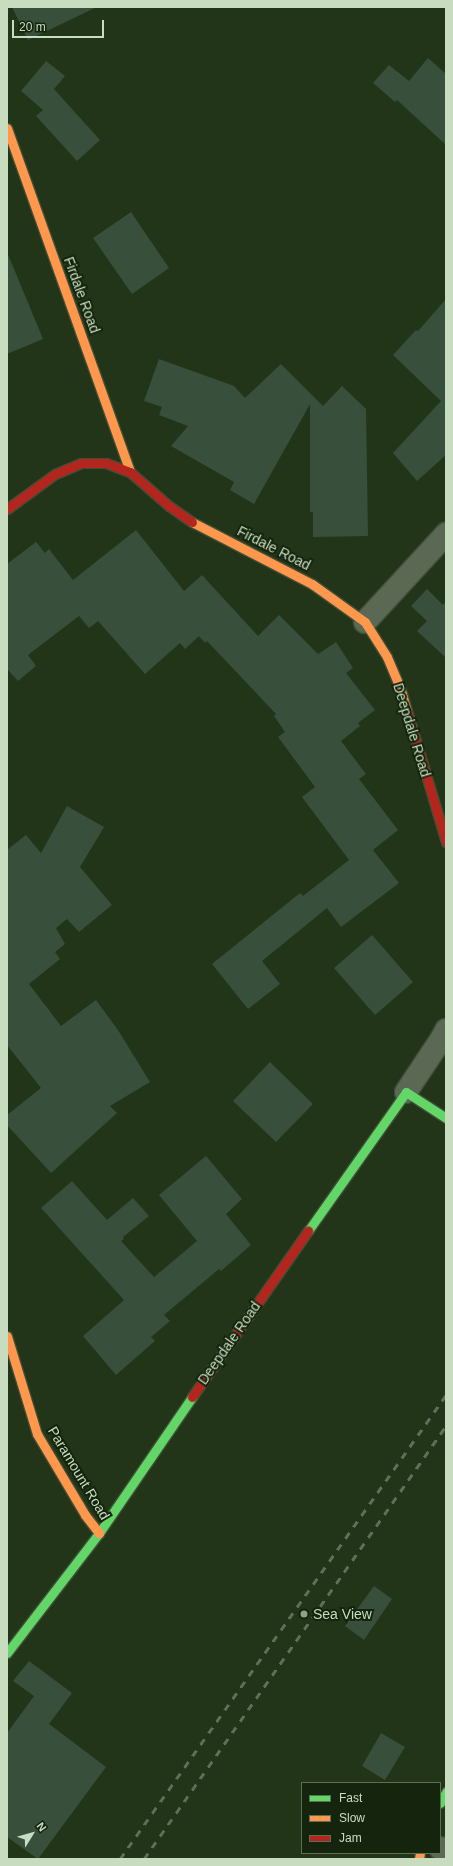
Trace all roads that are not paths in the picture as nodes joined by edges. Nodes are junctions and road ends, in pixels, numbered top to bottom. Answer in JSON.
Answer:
{"nodes":[{"id":1,"x":7,"y":128,"type":"edge"},
{"id":2,"x":130,"y":472,"type":"junction"},
{"id":3,"x":7,"y":509,"type":"edge"},
{"id":4,"x":446,"y":534,"type":"edge"},
{"id":5,"x":365,"y":622,"type":"junction"},
{"id":6,"x":446,"y":842,"type":"edge"},
{"id":7,"x":446,"y":1030,"type":"edge"},
{"id":8,"x":406,"y":1092,"type":"junction"},
{"id":9,"x":446,"y":1118,"type":"edge"},
{"id":10,"x":7,"y":1336,"type":"edge"},
{"id":11,"x":99,"y":1533,"type":"junction"},
{"id":12,"x":7,"y":1653,"type":"edge"},
{"id":13,"x":446,"y":1792,"type":"edge"},
{"id":14,"x":441,"y":1801,"type":"edge"}],
"edges":[{"from":1,"to":2,"type":"street","name":"Firdale Road"},
{"from":2,"to":3,"type":"street","name":"Firdale Road"},
{"from":2,"to":5,"type":"street","name":"Firdale Road"},
{"from":4,"to":5,"type":"street"},
{"from":5,"to":6,"type":"street","name":"Deepdale Road"},
{"from":7,"to":8,"type":"street","name":"Deepdale Road"},
{"from":8,"to":9,"type":"street"},
{"from":8,"to":11,"type":"street","name":"Deepdale Road"},
{"from":10,"to":11,"type":"street","name":"Paramount Road"},
{"from":11,"to":12,"type":"street","name":"Deepdale Road"},
{"from":13,"to":14,"type":"street"}]}
